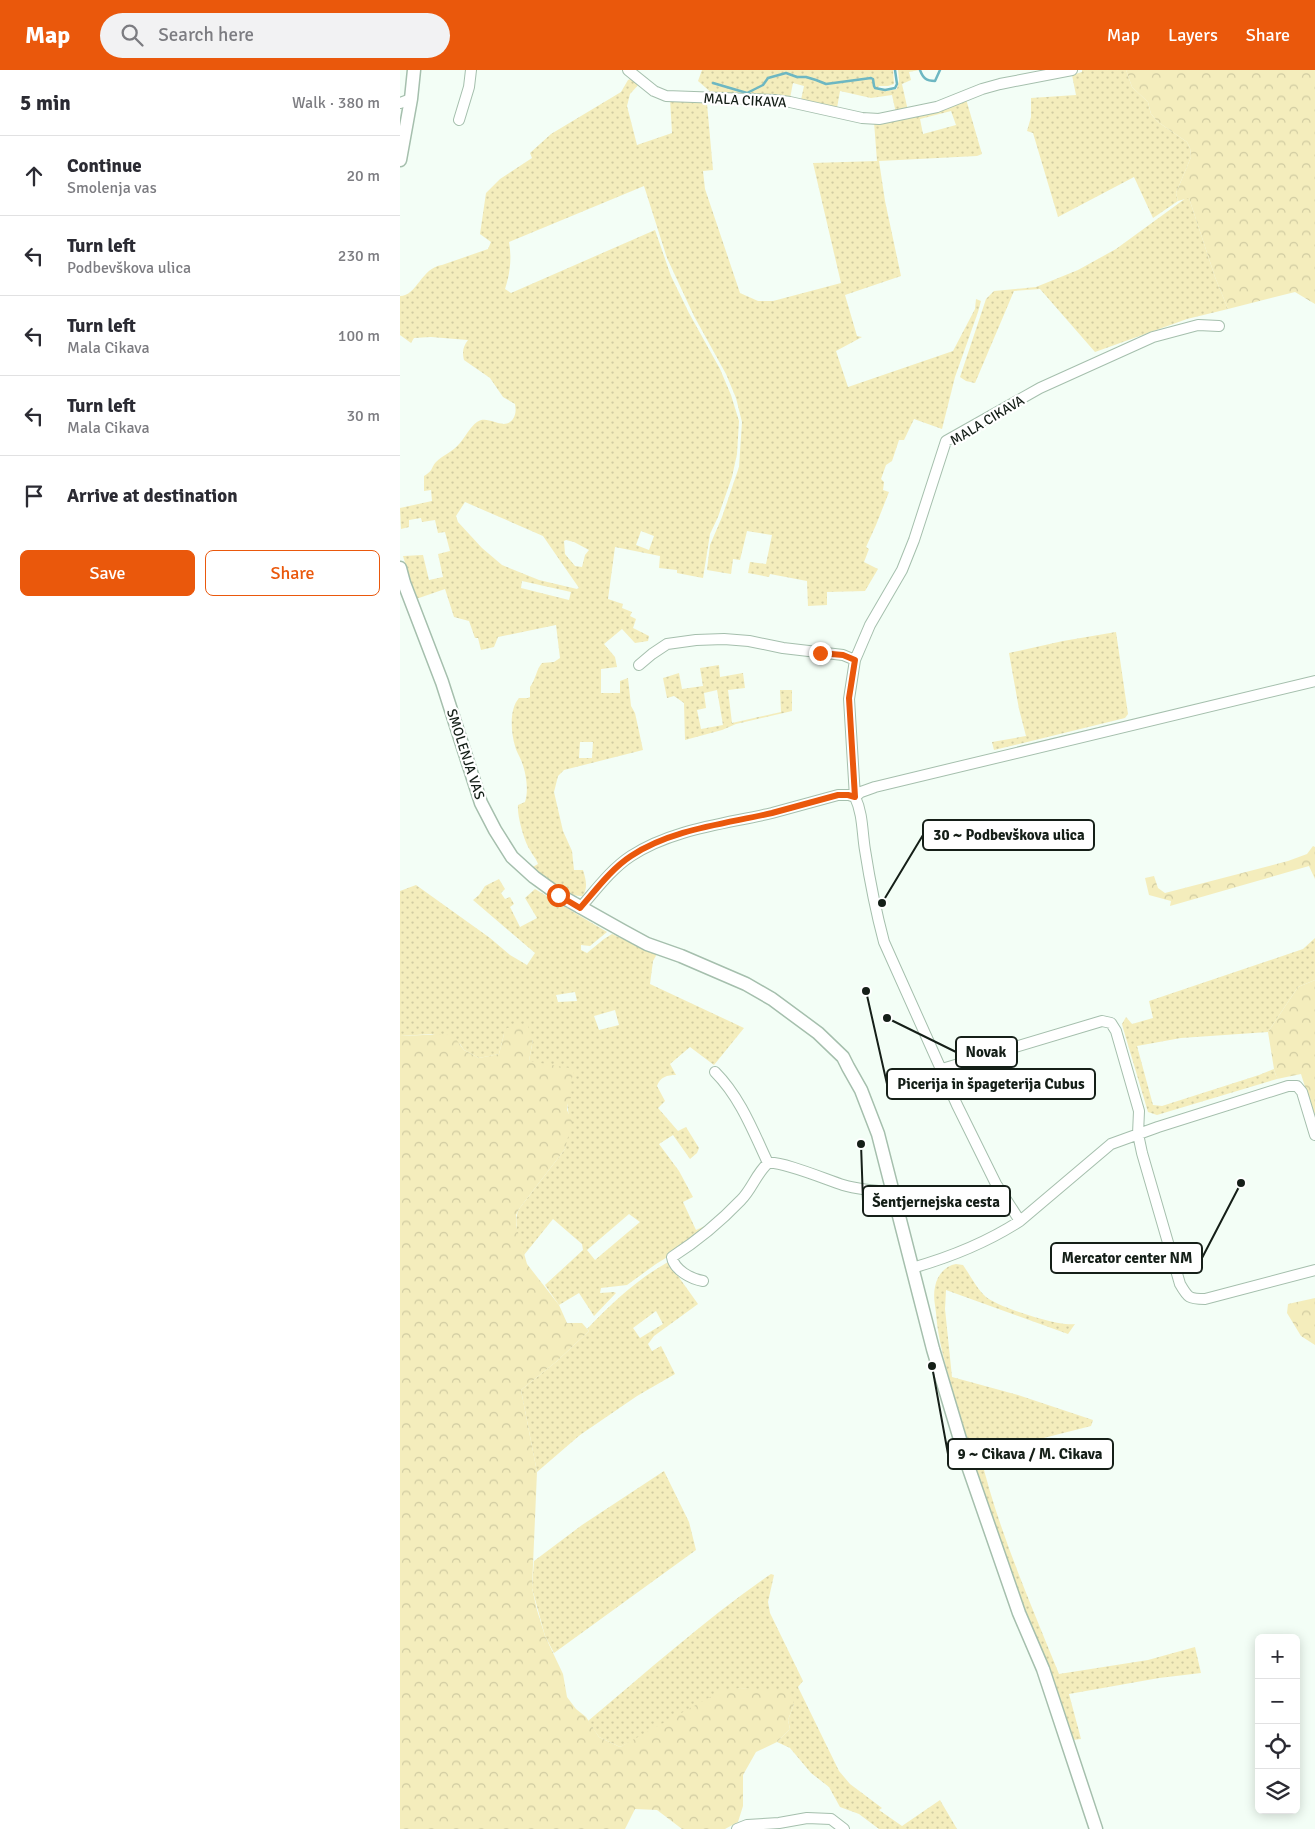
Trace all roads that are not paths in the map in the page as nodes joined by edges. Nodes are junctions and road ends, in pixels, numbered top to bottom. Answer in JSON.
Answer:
{"nodes":[{"id":1,"x":471,"y":70,"type":"edge"},
{"id":2,"x":628,"y":70,"type":"edge"},
{"id":3,"x":1072,"y":70,"type":"edge"},
{"id":4,"x":414,"y":71,"type":"edge"},
{"id":5,"x":405,"y":101,"type":"edge"},
{"id":6,"x":459,"y":120,"type":"dead end"},
{"id":7,"x":400,"y":160,"type":"edge"},
{"id":8,"x":1219,"y":326,"type":"dead end"},
{"id":9,"x":400,"y":568,"type":"edge"},
{"id":10,"x":855,"y":660,"type":"junction"},
{"id":11,"x":639,"y":665,"type":"dead end"},
{"id":12,"x":1315,"y":681,"type":"edge"},
{"id":13,"x":855,"y":797,"type":"junction"},
{"id":14,"x":580,"y":908,"type":"junction"},
{"id":15,"x":942,"y":1069,"type":"junction"},
{"id":16,"x":715,"y":1072,"type":"dead end"},
{"id":17,"x":1138,"y":1134,"type":"junction"},
{"id":18,"x":1315,"y":1135,"type":"edge"},
{"id":19,"x":768,"y":1163,"type":"junction"},
{"id":20,"x":894,"y":1192,"type":"junction"},
{"id":21,"x":1020,"y":1221,"type":"junction"},
{"id":22,"x":912,"y":1268,"type":"junction"},
{"id":23,"x":1315,"y":1270,"type":"edge"},
{"id":24,"x":703,"y":1281,"type":"dead end"},
{"id":25,"x":737,"y":1829,"type":"edge"},
{"id":26,"x":844,"y":1829,"type":"edge"},
{"id":27,"x":1096,"y":1829,"type":"edge"}],
"edges":[{"from":1,"to":6,"type":"street"},
{"from":2,"to":3,"type":"street","name":"MALA CIKAVA"},
{"from":4,"to":5,"type":"main road"},
{"from":5,"to":7,"type":"main road"},
{"from":8,"to":10,"type":"street","name":"MALA CIKAVA"},
{"from":9,"to":14,"type":"main road","name":"SMOLENJA VAS"},
{"from":10,"to":11,"type":"street"},
{"from":10,"to":13,"type":"street","name":"MALA CIKAVA"},
{"from":12,"to":13,"type":"street"},
{"from":13,"to":14,"type":"street"},
{"from":13,"to":15,"type":"street","name":"MALA CIKAVA"},
{"from":14,"to":20,"type":"main road","name":"SMOLENJA VAS"},
{"from":15,"to":17,"type":"street"},
{"from":15,"to":21,"type":"street","name":"MALA CIKAVA"},
{"from":16,"to":19,"type":"street"},
{"from":17,"to":18,"type":"street"},
{"from":17,"to":21,"type":"street"},
{"from":17,"to":23,"type":"street"},
{"from":19,"to":20,"type":"street"},
{"from":19,"to":24,"type":"street"},
{"from":20,"to":22,"type":"main road","name":"SMOLENJA VAS"},
{"from":21,"to":22,"type":"street"},
{"from":22,"to":27,"type":"main road","name":"SMOLENJA VAS"},
{"from":25,"to":26,"type":"street"}]}
